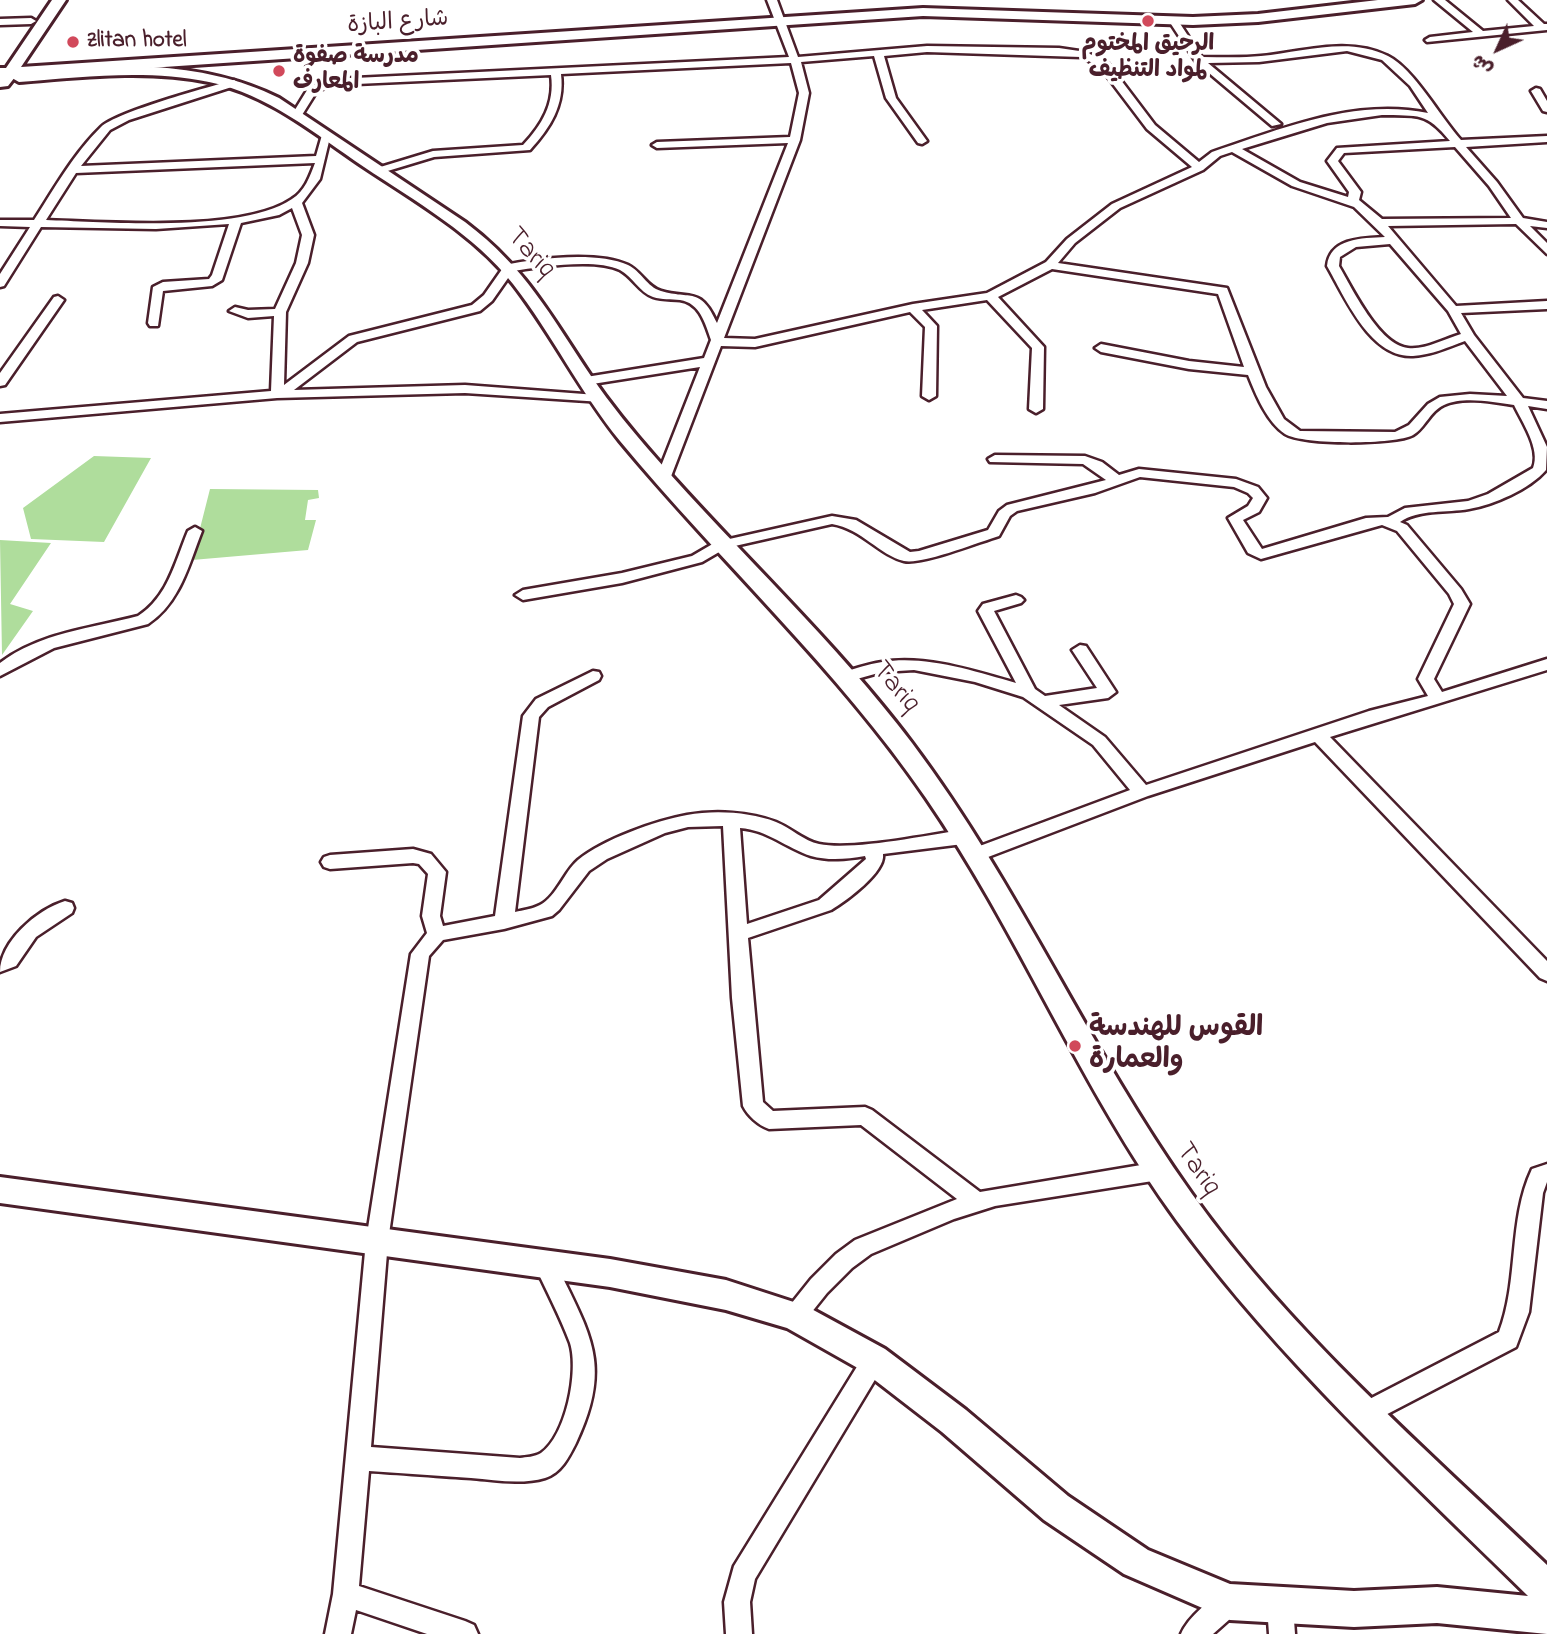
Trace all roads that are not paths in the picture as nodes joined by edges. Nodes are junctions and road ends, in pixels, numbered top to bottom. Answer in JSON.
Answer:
{"nodes":[{"id":1,"x":48,"y":0,"type":"edge"},
{"id":2,"x":59,"y":0,"type":"edge"},
{"id":3,"x":772,"y":0,"type":"edge"},
{"id":4,"x":1412,"y":0,"type":"edge"},
{"id":5,"x":1439,"y":0,"type":"edge"},
{"id":6,"x":1513,"y":0,"type":"edge"},
{"id":7,"x":37,"y":21,"type":"junction"},
{"id":8,"x":781,"y":21,"type":"junction"},
{"id":9,"x":1174,"y":21,"type":"junction"},
{"id":10,"x":0,"y":22,"type":"edge"},
{"id":11,"x":1544,"y":27,"type":"edge"},
{"id":12,"x":1481,"y":34,"type":"junction"},
{"id":13,"x":1430,"y":40,"type":"dead end"},
{"id":14,"x":878,"y":52,"type":"junction"},
{"id":15,"x":795,"y":60,"type":"junction"},
{"id":16,"x":1199,"y":60,"type":"junction"},
{"id":17,"x":111,"y":67,"type":"junction"},
{"id":18,"x":6,"y":70,"type":"edge"},
{"id":19,"x":556,"y":70,"type":"junction"},
{"id":20,"x":42,"y":71,"type":"joint"},
{"id":21,"x":234,"y":83,"type":"junction"},
{"id":22,"x":1536,"y":91,"type":"dead end"},
{"id":23,"x":1547,"y":108,"type":"edge"},
{"id":24,"x":298,"y":114,"type":"junction"},
{"id":25,"x":1436,"y":118,"type":"junction"},
{"id":26,"x":1276,"y":124,"type":"dead end"},
{"id":27,"x":327,"y":135,"type":"junction"},
{"id":28,"x":1547,"y":139,"type":"edge"},
{"id":29,"x":795,"y":140,"type":"junction"},
{"id":30,"x":1528,"y":140,"type":"junction"},
{"id":31,"x":922,"y":141,"type":"dead end"},
{"id":32,"x":1459,"y":144,"type":"junction"},
{"id":33,"x":657,"y":145,"type":"dead end"},
{"id":34,"x":1234,"y":149,"type":"junction"},
{"id":35,"x":1544,"y":152,"type":"dead end"},
{"id":36,"x":320,"y":159,"type":"junction"},
{"id":37,"x":1199,"y":168,"type":"junction"},
{"id":38,"x":72,"y":170,"type":"junction"},
{"id":39,"x":381,"y":170,"type":"junction"},
{"id":40,"x":296,"y":202,"type":"junction"},
{"id":41,"x":1352,"y":204,"type":"junction"},
{"id":42,"x":236,"y":221,"type":"junction"},
{"id":43,"x":1520,"y":221,"type":"junction"},
{"id":44,"x":40,"y":222,"type":"junction"},
{"id":45,"x":0,"y":223,"type":"edge"},
{"id":46,"x":1379,"y":223,"type":"junction"},
{"id":47,"x":1547,"y":225,"type":"edge"},
{"id":48,"x":1391,"y":240,"type":"junction"},
{"id":49,"x":1547,"y":250,"type":"edge"},
{"id":50,"x":1050,"y":265,"type":"junction"},
{"id":51,"x":509,"y":268,"type":"junction"},
{"id":52,"x":0,"y":283,"type":"edge"},
{"id":53,"x":990,"y":296,"type":"junction"},
{"id":54,"x":58,"y":300,"type":"dead end"},
{"id":55,"x":1547,"y":305,"type":"edge"},
{"id":56,"x":913,"y":308,"type":"junction"},
{"id":57,"x":1452,"y":310,"type":"junction"},
{"id":58,"x":235,"y":311,"type":"dead end"},
{"id":59,"x":281,"y":312,"type":"junction"},
{"id":60,"x":154,"y":323,"type":"dead end"},
{"id":61,"x":1468,"y":336,"type":"junction"},
{"id":62,"x":718,"y":342,"type":"junction"},
{"id":63,"x":1101,"y":348,"type":"dead end"},
{"id":64,"x":711,"y":361,"type":"junction"},
{"id":65,"x":1252,"y":373,"type":"junction"},
{"id":66,"x":0,"y":382,"type":"edge"},
{"id":67,"x":591,"y":390,"type":"junction"},
{"id":68,"x":277,"y":394,"type":"junction"},
{"id":69,"x":929,"y":396,"type":"dead end"},
{"id":70,"x":1519,"y":402,"type":"junction"},
{"id":71,"x":1547,"y":405,"type":"edge"},
{"id":72,"x":1036,"y":409,"type":"dead end"},
{"id":73,"x":0,"y":418,"type":"edge"},
{"id":74,"x":995,"y":459,"type":"dead end"},
{"id":75,"x":663,"y":479,"type":"junction"},
{"id":76,"x":1117,"y":481,"type":"junction"},
{"id":77,"x":1391,"y":522,"type":"junction"},
{"id":78,"x":195,"y":531,"type":"dead end"},
{"id":79,"x":721,"y":545,"type":"junction"},
{"id":80,"x":523,"y":595,"type":"dead end"},
{"id":81,"x":1016,"y":600,"type":"dead end"},
{"id":82,"x":1080,"y":650,"type":"dead end"},
{"id":83,"x":1547,"y":664,"type":"edge"},
{"id":84,"x":0,"y":671,"type":"edge"},
{"id":85,"x":593,"y":676,"type":"dead end"},
{"id":86,"x":846,"y":677,"type":"junction"},
{"id":87,"x":1029,"y":693,"type":"junction"},
{"id":88,"x":1438,"y":698,"type":"junction"},
{"id":89,"x":1044,"y":702,"type":"junction"},
{"id":90,"x":1318,"y":735,"type":"junction"},
{"id":91,"x":1142,"y":792,"type":"junction"},
{"id":92,"x":731,"y":819,"type":"junction"},
{"id":93,"x":969,"y":846,"type":"junction"},
{"id":94,"x":873,"y":850,"type":"junction"},
{"id":95,"x":330,"y":862,"type":"dead end"},
{"id":96,"x":65,"y":908,"type":"dead end"},
{"id":97,"x":504,"y":922,"type":"junction"},
{"id":98,"x":437,"y":934,"type":"junction"},
{"id":99,"x":738,"y":934,"type":"junction"},
{"id":100,"x":0,"y":964,"type":"edge"},
{"id":101,"x":1547,"y":973,"type":"edge"},
{"id":102,"x":1159,"y":1171,"type":"junction"},
{"id":103,"x":1547,"y":1173,"type":"edge"},
{"id":104,"x":0,"y":1190,"type":"edge"},
{"id":105,"x":976,"y":1201,"type":"junction"},
{"id":106,"x":377,"y":1241,"type":"junction"},
{"id":107,"x":545,"y":1264,"type":"junction"},
{"id":108,"x":795,"y":1316,"type":"junction"},
{"id":109,"x":874,"y":1360,"type":"junction"},
{"id":110,"x":1364,"y":1414,"type":"junction"},
{"id":111,"x":357,"y":1458,"type":"junction"},
{"id":112,"x":1547,"y":1590,"type":"edge"},
{"id":113,"x":346,"y":1594,"type":"junction"},
{"id":114,"x":1230,"y":1602,"type":"junction"},
{"id":115,"x":1547,"y":1616,"type":"edge"},
{"id":116,"x":1281,"y":1620,"type":"edge"},
{"id":117,"x":338,"y":1634,"type":"edge"},
{"id":118,"x":465,"y":1634,"type":"edge"},
{"id":119,"x":739,"y":1634,"type":"edge"},
{"id":120,"x":1194,"y":1634,"type":"edge"}],
"edges":[{"from":1,"to":7,"type":"main road"},
{"from":2,"to":7,"type":"main road"},
{"from":3,"to":8,"type":"street"},
{"from":4,"to":9,"type":"main road","name":"شارع البازة"},
{"from":5,"to":12,"type":"street"},
{"from":6,"to":11,"type":"street"},
{"from":7,"to":10,"type":"street"},
{"from":7,"to":18,"type":"main road"},
{"from":8,"to":9,"type":"main road","name":"شارع البازة"},
{"from":8,"to":15,"type":"street"},
{"from":8,"to":17,"type":"main road","name":"شارع البازة"},
{"from":9,"to":16,"type":"street"},
{"from":11,"to":12,"type":"street"},
{"from":12,"to":13,"type":"street"},
{"from":14,"to":15,"type":"street"},
{"from":14,"to":31,"type":"street"},
{"from":14,"to":37,"type":"street"},
{"from":15,"to":19,"type":"street"},
{"from":15,"to":29,"type":"street"},
{"from":16,"to":25,"type":"street"},
{"from":16,"to":26,"type":"street"},
{"from":17,"to":18,"type":"main road","name":"Tariq"},
{"from":17,"to":18,"type":"main road","name":"شارع البازة"},
{"from":17,"to":20,"type":"main road","name":"شارع البازة"},
{"from":17,"to":21,"type":"main road","name":"Tariq"},
{"from":18,"to":20,"type":"main road"},
{"from":19,"to":24,"type":"street"},
{"from":19,"to":39,"type":"street"},
{"from":21,"to":24,"type":"main road","name":"Tariq"},
{"from":21,"to":38,"type":"street"},
{"from":22,"to":23,"type":"street"},
{"from":24,"to":27,"type":"main road","name":"Tariq"},
{"from":25,"to":32,"type":"street"},
{"from":25,"to":34,"type":"street"},
{"from":27,"to":36,"type":"street"},
{"from":27,"to":39,"type":"main road","name":"Tariq"},
{"from":28,"to":30,"type":"street"},
{"from":29,"to":33,"type":"street"},
{"from":29,"to":62,"type":"street"},
{"from":30,"to":32,"type":"street"},
{"from":30,"to":35,"type":"street"},
{"from":32,"to":41,"type":"street"},
{"from":32,"to":43,"type":"street"},
{"from":34,"to":37,"type":"street"},
{"from":34,"to":41,"type":"street"},
{"from":36,"to":38,"type":"street"},
{"from":36,"to":40,"type":"street"},
{"from":37,"to":50,"type":"street"},
{"from":38,"to":44,"type":"street"},
{"from":39,"to":51,"type":"main road","name":"Tariq"},
{"from":40,"to":42,"type":"street"},
{"from":40,"to":59,"type":"street"},
{"from":41,"to":46,"type":"street"},
{"from":42,"to":44,"type":"street"},
{"from":42,"to":60,"type":"street"},
{"from":43,"to":46,"type":"street"},
{"from":43,"to":47,"type":"street"},
{"from":43,"to":49,"type":"street"},
{"from":44,"to":45,"type":"street"},
{"from":44,"to":52,"type":"street"},
{"from":46,"to":48,"type":"street"},
{"from":48,"to":57,"type":"street"},
{"from":48,"to":61,"type":"street"},
{"from":50,"to":53,"type":"street"},
{"from":50,"to":65,"type":"street"},
{"from":51,"to":62,"type":"street"},
{"from":51,"to":67,"type":"main road","name":"Tariq"},
{"from":51,"to":68,"type":"street"},
{"from":53,"to":56,"type":"street"},
{"from":53,"to":72,"type":"street"},
{"from":54,"to":66,"type":"street"},
{"from":55,"to":57,"type":"street"},
{"from":56,"to":62,"type":"street"},
{"from":56,"to":69,"type":"street"},
{"from":57,"to":61,"type":"street"},
{"from":58,"to":59,"type":"street"},
{"from":59,"to":68,"type":"street"},
{"from":61,"to":70,"type":"street"},
{"from":62,"to":64,"type":"street"},
{"from":63,"to":65,"type":"street"},
{"from":64,"to":67,"type":"street"},
{"from":64,"to":75,"type":"street"},
{"from":65,"to":70,"type":"street"},
{"from":67,"to":68,"type":"street"},
{"from":67,"to":75,"type":"main road","name":"Tariq"},
{"from":68,"to":73,"type":"street"},
{"from":70,"to":71,"type":"street"},
{"from":70,"to":77,"type":"street"},
{"from":74,"to":76,"type":"street"},
{"from":75,"to":79,"type":"main road","name":"Tariq"},
{"from":76,"to":77,"type":"street"},
{"from":76,"to":79,"type":"street"},
{"from":77,"to":88,"type":"street"},
{"from":78,"to":84,"type":"street"},
{"from":79,"to":80,"type":"street"},
{"from":79,"to":86,"type":"main road","name":"Tariq"},
{"from":81,"to":87,"type":"street"},
{"from":82,"to":89,"type":"street"},
{"from":83,"to":88,"type":"street"},
{"from":85,"to":97,"type":"street"},
{"from":86,"to":87,"type":"street"},
{"from":86,"to":93,"type":"main road","name":"Tariq"},
{"from":87,"to":89,"type":"street"},
{"from":88,"to":90,"type":"street"},
{"from":89,"to":91,"type":"street"},
{"from":90,"to":91,"type":"street"},
{"from":90,"to":101,"type":"street"},
{"from":91,"to":93,"type":"street"},
{"from":92,"to":94,"type":"street"},
{"from":92,"to":97,"type":"street"},
{"from":92,"to":99,"type":"street"},
{"from":93,"to":94,"type":"street"},
{"from":93,"to":102,"type":"main road","name":"Tariq"},
{"from":94,"to":99,"type":"street"},
{"from":95,"to":98,"type":"street"},
{"from":96,"to":100,"type":"street"},
{"from":97,"to":98,"type":"street"},
{"from":98,"to":106,"type":"street"},
{"from":99,"to":105,"type":"street"},
{"from":102,"to":105,"type":"street"},
{"from":102,"to":110,"type":"main road","name":"Tariq"},
{"from":103,"to":110,"type":"street"},
{"from":104,"to":106,"type":"main road"},
{"from":105,"to":108,"type":"street"},
{"from":106,"to":107,"type":"main road"},
{"from":106,"to":111,"type":"street"},
{"from":107,"to":108,"type":"main road"},
{"from":107,"to":111,"type":"street"},
{"from":108,"to":109,"type":"main road"},
{"from":109,"to":114,"type":"main road"},
{"from":109,"to":119,"type":"street"},
{"from":110,"to":112,"type":"main road","name":"Tariq"},
{"from":111,"to":113,"type":"street"},
{"from":113,"to":117,"type":"street"},
{"from":113,"to":118,"type":"street"},
{"from":114,"to":116,"type":"main road"},
{"from":114,"to":120,"type":"street"},
{"from":115,"to":116,"type":"main road"}]}
